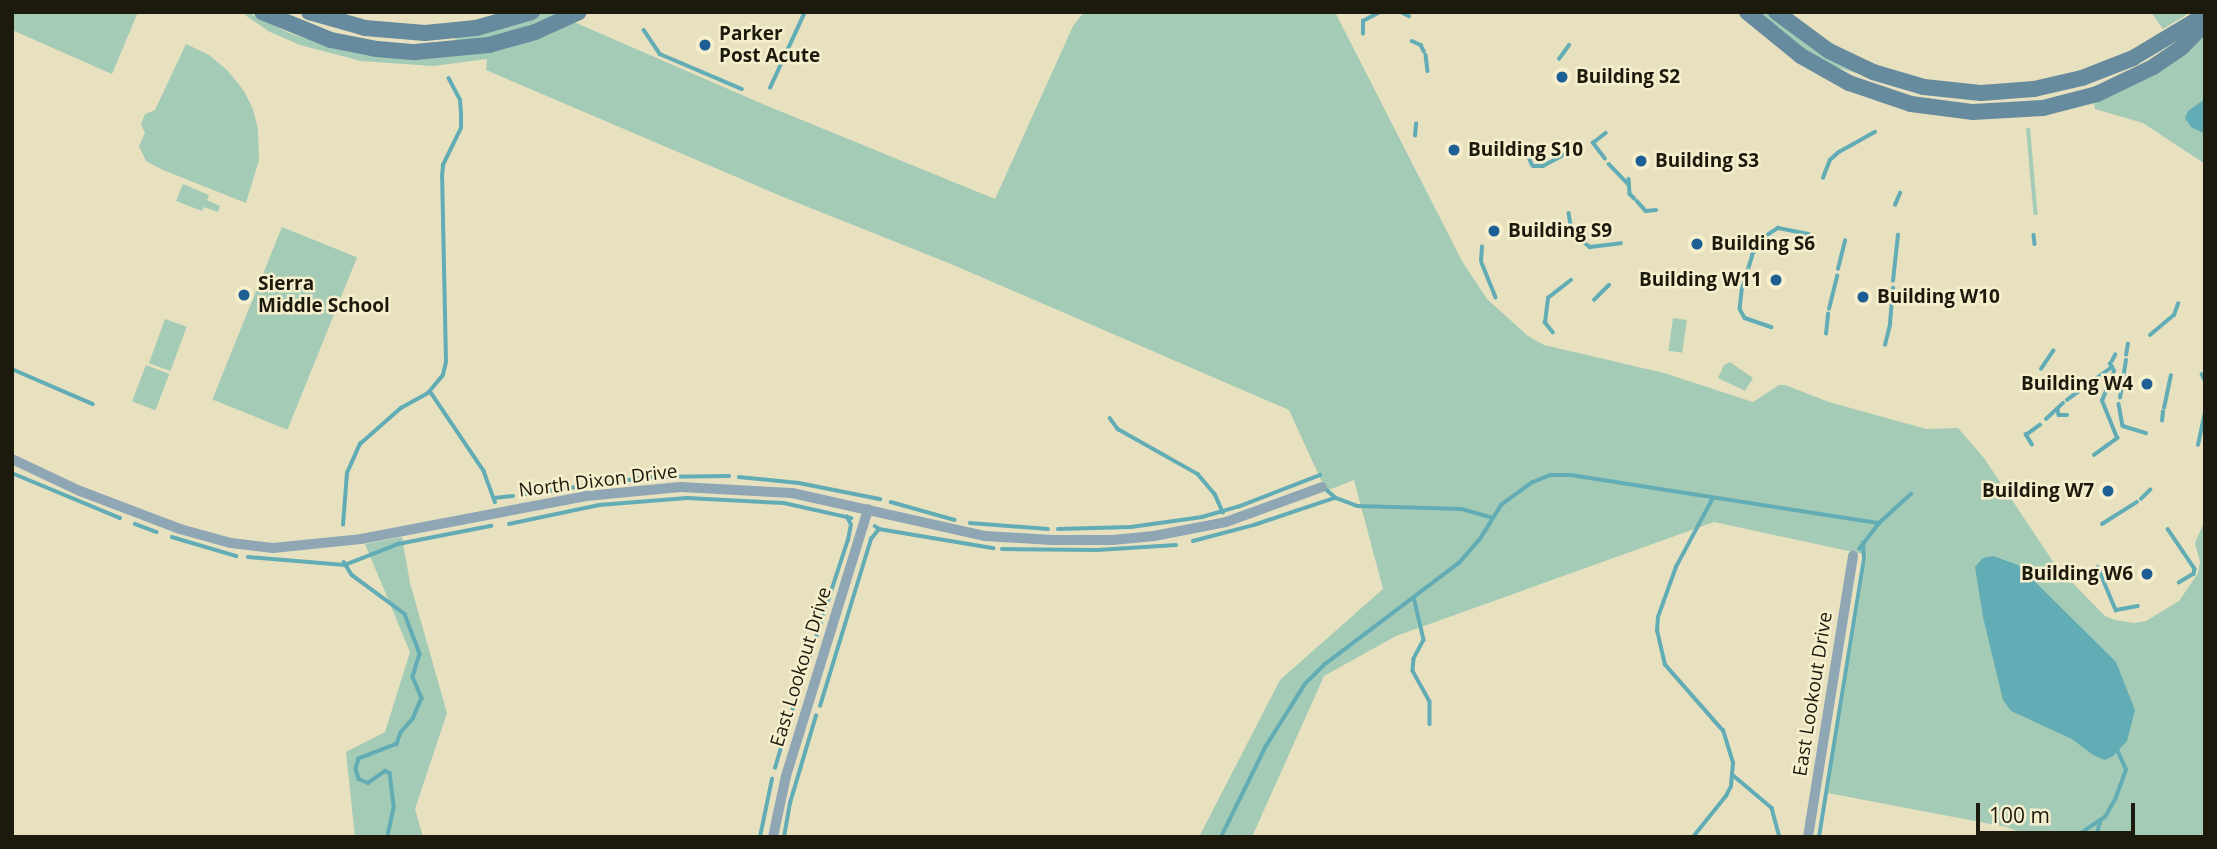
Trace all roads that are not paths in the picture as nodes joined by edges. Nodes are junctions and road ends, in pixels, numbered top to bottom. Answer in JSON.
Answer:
{"nodes":[{"id":1,"x":262,"y":12,"type":"edge"},
{"id":2,"x":309,"y":12,"type":"edge"},
{"id":3,"x":531,"y":12,"type":"edge"},
{"id":4,"x":579,"y":12,"type":"edge"},
{"id":5,"x":1747,"y":12,"type":"edge"},
{"id":6,"x":1776,"y":12,"type":"edge"},
{"id":7,"x":2205,"y":15,"type":"edge"},
{"id":8,"x":2205,"y":24,"type":"edge"},
{"id":9,"x":12,"y":459,"type":"edge"},
{"id":10,"x":1322,"y":487,"type":"dead end"},
{"id":11,"x":868,"y":509,"type":"junction"},
{"id":12,"x":1853,"y":556,"type":"dead end"},
{"id":13,"x":773,"y":837,"type":"edge"},
{"id":14,"x":1808,"y":837,"type":"edge"}],
"edges":[{"from":1,"to":4,"type":"main road"},
{"from":2,"to":3,"type":"main road"},
{"from":5,"to":8,"type":"main road"},
{"from":6,"to":7,"type":"main road"},
{"from":9,"to":11,"type":"street","name":"North Dixon Drive"},
{"from":10,"to":11,"type":"street","name":"North Dixon Drive"},
{"from":11,"to":13,"type":"street","name":"East Lookout Drive"},
{"from":12,"to":14,"type":"street","name":"East Lookout Drive"}]}
